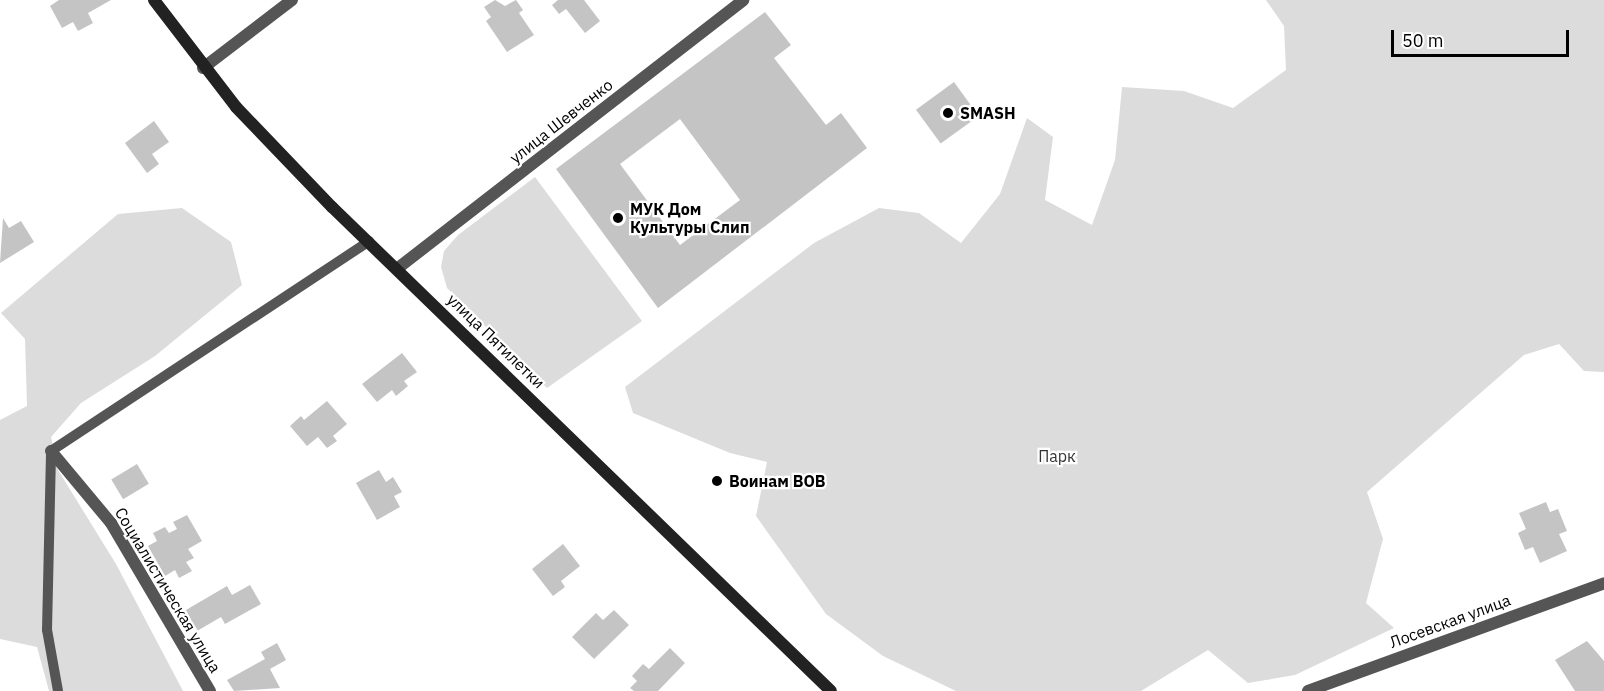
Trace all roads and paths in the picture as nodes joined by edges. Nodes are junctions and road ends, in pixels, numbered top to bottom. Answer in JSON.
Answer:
{"nodes":[{"id":1,"x":154,"y":0,"type":"edge"},
{"id":2,"x":292,"y":0,"type":"edge"},
{"id":3,"x":743,"y":0,"type":"edge"},
{"id":4,"x":203,"y":68,"type":"junction"},
{"id":5,"x":369,"y":241,"type":"junction"},
{"id":6,"x":398,"y":268,"type":"junction"},
{"id":7,"x":51,"y":451,"type":"junction"},
{"id":8,"x":1604,"y":583,"type":"edge"},
{"id":9,"x":58,"y":691,"type":"edge"},
{"id":10,"x":210,"y":691,"type":"edge"},
{"id":11,"x":831,"y":691,"type":"edge"},
{"id":12,"x":1308,"y":691,"type":"edge"}],
"edges":[{"from":1,"to":4,"type":"main road","name":"улица Пятилетки"},
{"from":2,"to":4,"type":"street"},
{"from":3,"to":6,"type":"street","name":"улица Шевченко"},
{"from":4,"to":5,"type":"main road","name":"улица Пятилетки"},
{"from":5,"to":6,"type":"main road","name":"улица Пятилетки"},
{"from":5,"to":7,"type":"lane"},
{"from":6,"to":11,"type":"main road","name":"улица Пятилетки"},
{"from":7,"to":9,"type":"lane"},
{"from":7,"to":10,"type":"street","name":"Социалистическая улица"},
{"from":8,"to":12,"type":"street","name":"Лосевская улица"}]}
